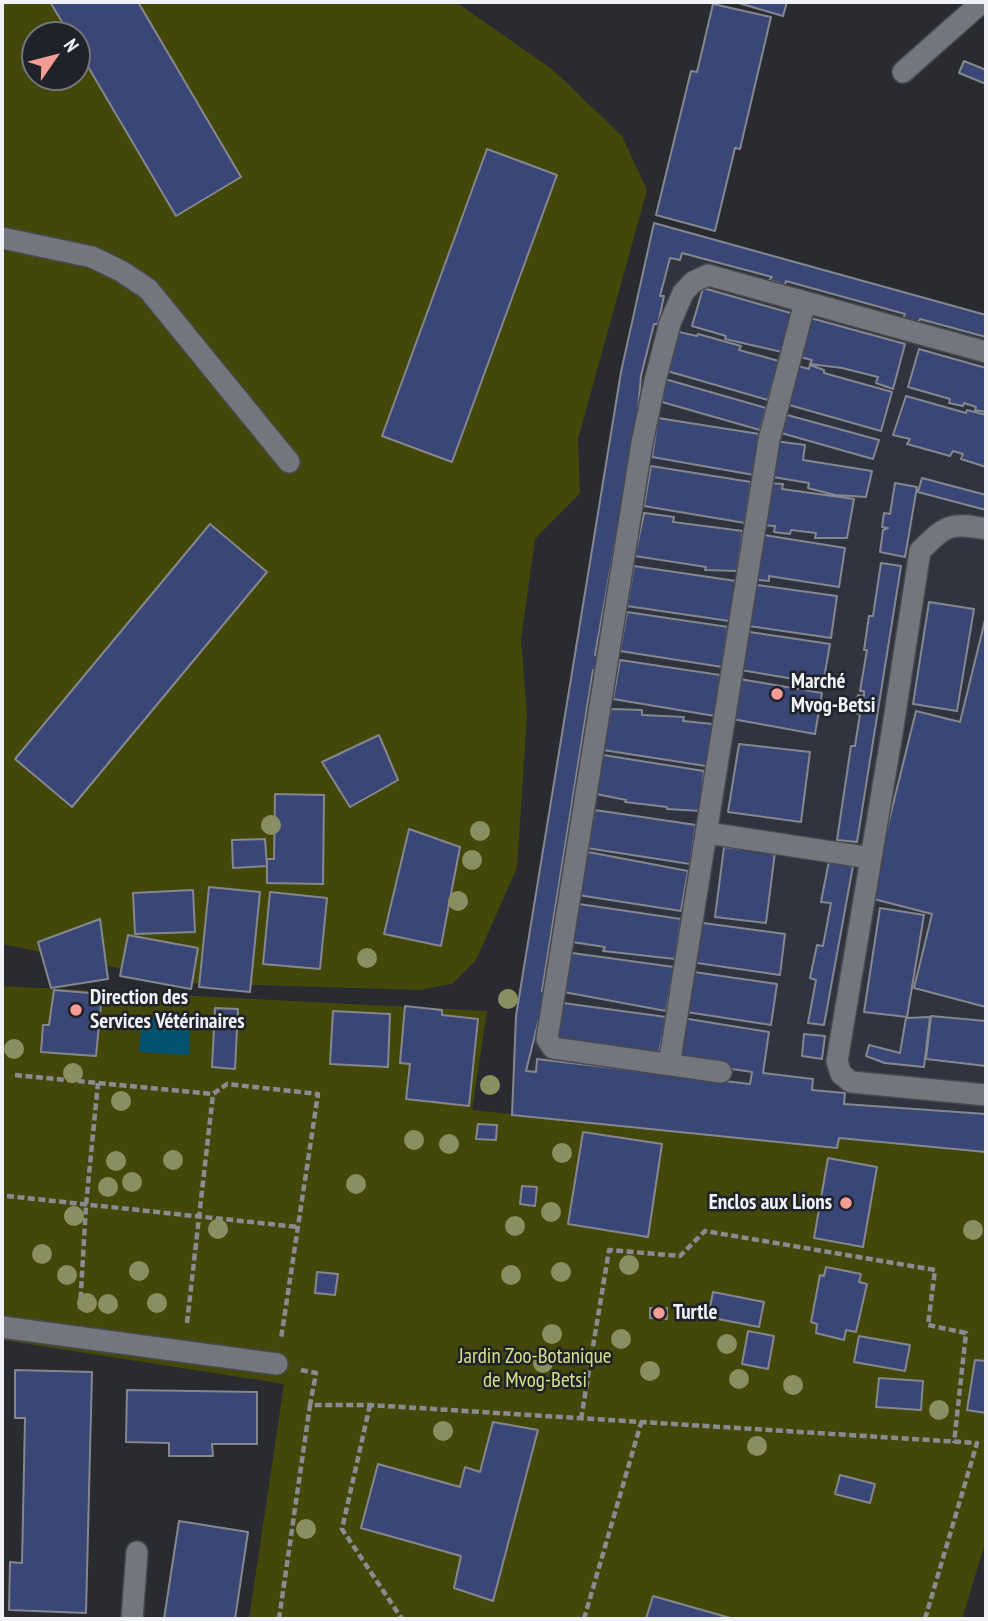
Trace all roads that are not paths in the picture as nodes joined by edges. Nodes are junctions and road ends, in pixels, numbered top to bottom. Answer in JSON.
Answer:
{"nodes":[{"id":1,"x":982,"y":2,"type":"edge"},
{"id":2,"x":903,"y":72,"type":"dead end"},
{"id":3,"x":2,"y":238,"type":"edge"},
{"id":4,"x":805,"y":302,"type":"junction"},
{"id":5,"x":986,"y":352,"type":"edge"},
{"id":6,"x":289,"y":462,"type":"dead end"},
{"id":7,"x":986,"y":529,"type":"edge"},
{"id":8,"x":708,"y":833,"type":"junction"},
{"id":9,"x":871,"y":858,"type":"junction"},
{"id":10,"x":669,"y":1065,"type":"junction"},
{"id":11,"x":721,"y":1072,"type":"dead end"},
{"id":12,"x":986,"y":1095,"type":"edge"},
{"id":13,"x":2,"y":1327,"type":"edge"},
{"id":14,"x":277,"y":1364,"type":"road end"},
{"id":15,"x":137,"y":1552,"type":"dead end"},
{"id":16,"x":132,"y":1619,"type":"edge"}],
"edges":[{"from":1,"to":2,"type":"street"},
{"from":3,"to":6,"type":"street"},
{"from":4,"to":5,"type":"street"},
{"from":4,"to":8,"type":"street"},
{"from":4,"to":10,"type":"street"},
{"from":7,"to":9,"type":"street"},
{"from":8,"to":9,"type":"street"},
{"from":8,"to":10,"type":"street"},
{"from":9,"to":12,"type":"street"},
{"from":10,"to":11,"type":"street"},
{"from":13,"to":14,"type":"street"},
{"from":15,"to":16,"type":"street"}]}
